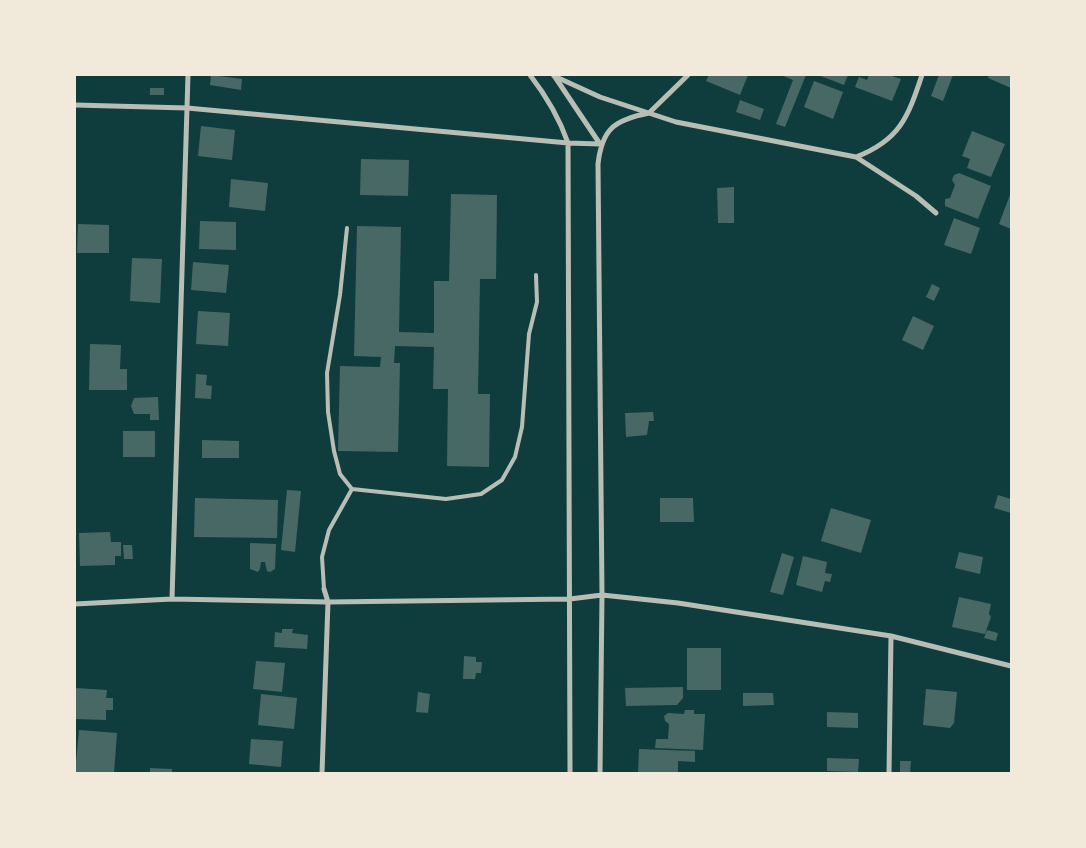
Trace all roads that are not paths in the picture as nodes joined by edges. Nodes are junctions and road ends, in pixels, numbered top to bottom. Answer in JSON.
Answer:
{"nodes":[{"id":1,"x":188,"y":75,"type":"edge"},
{"id":2,"x":530,"y":75,"type":"edge"},
{"id":3,"x":688,"y":75,"type":"edge"},
{"id":4,"x":922,"y":75,"type":"edge"},
{"id":5,"x":554,"y":76,"type":"edge"},
{"id":6,"x":75,"y":105,"type":"edge"},
{"id":7,"x":187,"y":108,"type":"junction"},
{"id":8,"x":649,"y":114,"type":"junction"},
{"id":9,"x":568,"y":143,"type":"junction"},
{"id":10,"x":600,"y":144,"type":"junction"},
{"id":11,"x":856,"y":156,"type":"junction"},
{"id":12,"x":936,"y":213,"type":"dead end"},
{"id":13,"x":347,"y":228,"type":"dead end"},
{"id":14,"x":536,"y":275,"type":"dead end"},
{"id":15,"x":352,"y":489,"type":"junction"},
{"id":16,"x":324,"y":590,"type":"joint"},
{"id":17,"x":602,"y":595,"type":"junction"},
{"id":18,"x":172,"y":599,"type":"junction"},
{"id":19,"x":570,"y":600,"type":"junction"},
{"id":20,"x":328,"y":602,"type":"junction"},
{"id":21,"x":75,"y":604,"type":"edge"},
{"id":22,"x":891,"y":636,"type":"junction"},
{"id":23,"x":1011,"y":666,"type":"edge"},
{"id":24,"x":322,"y":773,"type":"edge"},
{"id":25,"x":570,"y":773,"type":"edge"},
{"id":26,"x":600,"y":773,"type":"edge"},
{"id":27,"x":889,"y":773,"type":"edge"}],
"edges":[{"from":1,"to":7,"type":"street"},
{"from":2,"to":9,"type":"street"},
{"from":3,"to":8,"type":"street"},
{"from":4,"to":11,"type":"street"},
{"from":5,"to":8,"type":"street"},
{"from":5,"to":10,"type":"street"},
{"from":6,"to":7,"type":"street"},
{"from":7,"to":9,"type":"street"},
{"from":7,"to":18,"type":"street"},
{"from":8,"to":10,"type":"street"},
{"from":8,"to":11,"type":"street"},
{"from":9,"to":10,"type":"street"},
{"from":9,"to":19,"type":"street"},
{"from":10,"to":17,"type":"street"},
{"from":11,"to":12,"type":"street"},
{"from":13,"to":15,"type":"lane"},
{"from":14,"to":15,"type":"lane"},
{"from":15,"to":16,"type":"lane"},
{"from":16,"to":20,"type":"street"},
{"from":17,"to":19,"type":"street"},
{"from":17,"to":22,"type":"street"},
{"from":17,"to":26,"type":"street"},
{"from":18,"to":20,"type":"street"},
{"from":18,"to":21,"type":"street"},
{"from":19,"to":20,"type":"street"},
{"from":19,"to":25,"type":"street"},
{"from":20,"to":24,"type":"street"},
{"from":22,"to":23,"type":"street"},
{"from":22,"to":27,"type":"street"}]}
